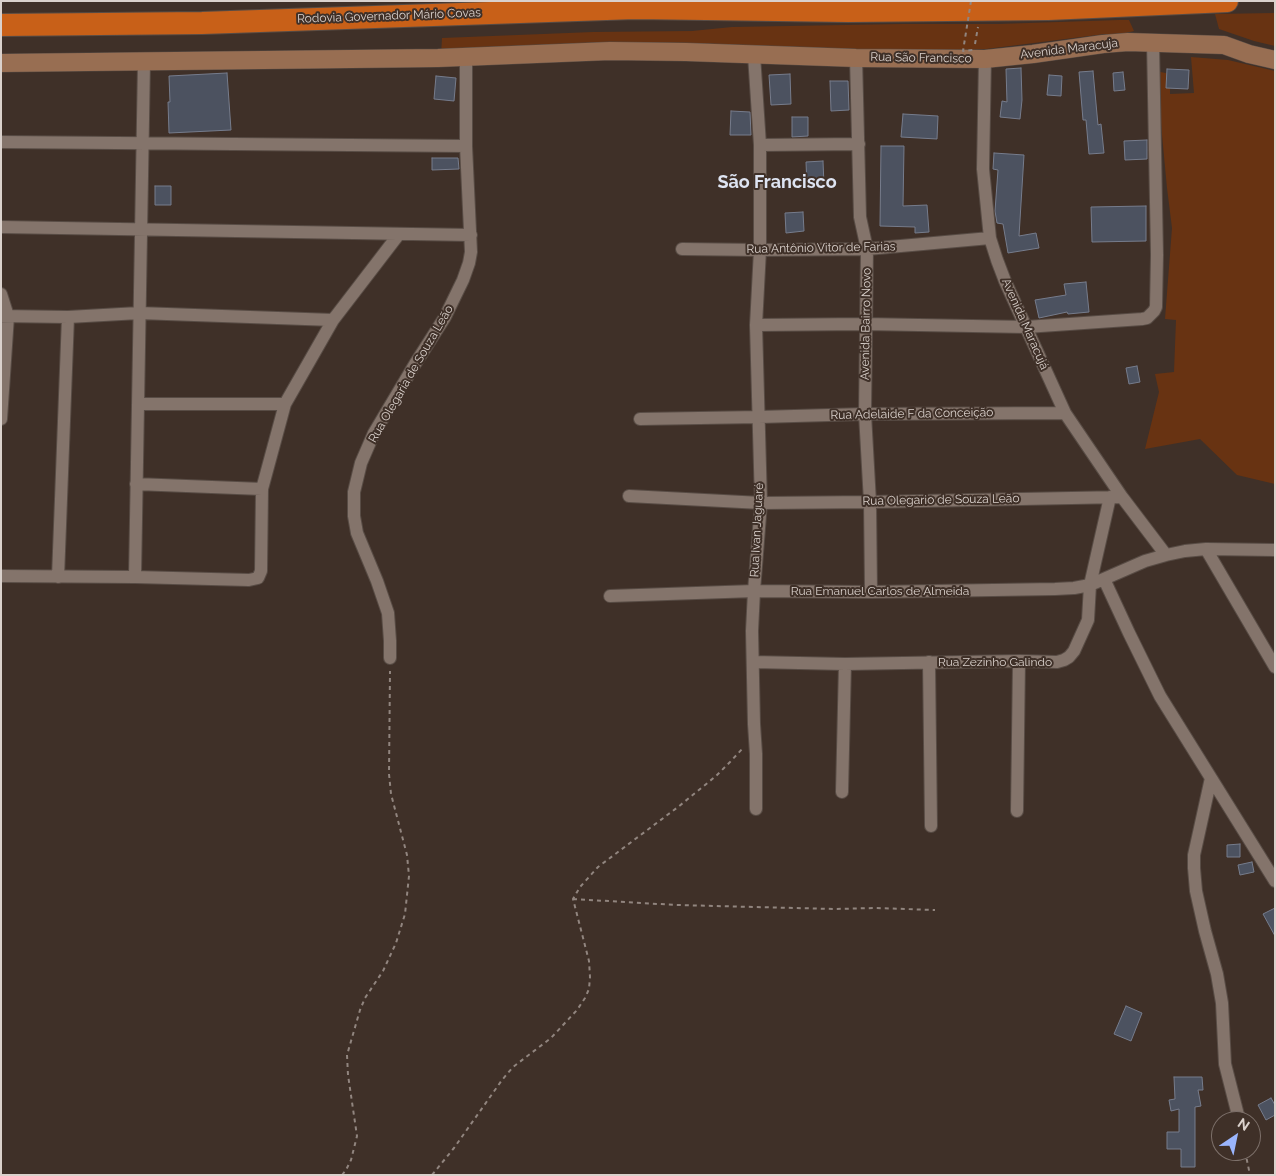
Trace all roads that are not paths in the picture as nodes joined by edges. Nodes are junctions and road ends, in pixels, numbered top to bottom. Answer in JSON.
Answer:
{"nodes":[{"id":1,"x":1227,"y":1,"type":"edge"},
{"id":2,"x":976,"y":6,"type":"edge"},
{"id":3,"x":1,"y":25,"type":"edge"},
{"id":4,"x":1153,"y":43,"type":"junction"},
{"id":5,"x":754,"y":55,"type":"junction"},
{"id":6,"x":979,"y":55,"type":"junction"},
{"id":7,"x":466,"y":57,"type":"junction"},
{"id":8,"x":856,"y":58,"type":"junction"},
{"id":9,"x":1275,"y":60,"type":"edge"},
{"id":10,"x":144,"y":62,"type":"junction"},
{"id":11,"x":1,"y":63,"type":"edge"},
{"id":12,"x":1,"y":142,"type":"edge"},
{"id":13,"x":142,"y":143,"type":"junction"},
{"id":14,"x":760,"y":144,"type":"junction"},
{"id":15,"x":859,"y":144,"type":"junction"},
{"id":16,"x":466,"y":146,"type":"junction"},
{"id":17,"x":1,"y":227,"type":"edge"},
{"id":18,"x":141,"y":230,"type":"junction"},
{"id":19,"x":399,"y":234,"type":"junction"},
{"id":20,"x":471,"y":234,"type":"junction"},
{"id":21,"x":990,"y":238,"type":"junction"},
{"id":22,"x":682,"y":249,"type":"dead end"},
{"id":23,"x":867,"y":249,"type":"junction"},
{"id":24,"x":760,"y":250,"type":"junction"},
{"id":25,"x":1,"y":294,"type":"edge"},
{"id":26,"x":139,"y":313,"type":"junction"},
{"id":27,"x":5,"y":316,"type":"edge"},
{"id":28,"x":68,"y":317,"type":"junction"},
{"id":29,"x":333,"y":320,"type":"junction"},
{"id":30,"x":865,"y":324,"type":"junction"},
{"id":31,"x":756,"y":326,"type":"junction"},
{"id":32,"x":1026,"y":326,"type":"junction"},
{"id":33,"x":138,"y":404,"type":"junction"},
{"id":34,"x":284,"y":404,"type":"junction"},
{"id":35,"x":1065,"y":413,"type":"junction"},
{"id":36,"x":865,"y":414,"type":"junction"},
{"id":37,"x":760,"y":417,"type":"junction"},
{"id":38,"x":640,"y":418,"type":"dead end"},
{"id":39,"x":1,"y":419,"type":"edge"},
{"id":40,"x":136,"y":484,"type":"junction"},
{"id":41,"x":262,"y":489,"type":"junction"},
{"id":42,"x":629,"y":496,"type":"dead end"},
{"id":43,"x":1116,"y":497,"type":"junction"},
{"id":44,"x":870,"y":502,"type":"junction"},
{"id":45,"x":761,"y":503,"type":"junction"},
{"id":46,"x":1206,"y":549,"type":"junction"},
{"id":47,"x":1275,"y":550,"type":"edge"},
{"id":48,"x":1166,"y":555,"type":"junction"},
{"id":49,"x":1,"y":576,"type":"edge"},
{"id":50,"x":58,"y":577,"type":"junction"},
{"id":51,"x":135,"y":577,"type":"junction"},
{"id":52,"x":1104,"y":579,"type":"junction"},
{"id":53,"x":1090,"y":584,"type":"junction"},
{"id":54,"x":754,"y":591,"type":"junction"},
{"id":55,"x":871,"y":592,"type":"junction"},
{"id":56,"x":610,"y":596,"type":"dead end"},
{"id":57,"x":390,"y":658,"type":"road end"},
{"id":58,"x":1019,"y":661,"type":"junction"},
{"id":59,"x":753,"y":662,"type":"junction"},
{"id":60,"x":929,"y":662,"type":"junction"},
{"id":61,"x":845,"y":664,"type":"junction"},
{"id":62,"x":1275,"y":667,"type":"edge"},
{"id":63,"x":1211,"y":778,"type":"junction"},
{"id":64,"x":842,"y":792,"type":"dead end"},
{"id":65,"x":756,"y":809,"type":"dead end"},
{"id":66,"x":1016,"y":811,"type":"dead end"},
{"id":67,"x":931,"y":826,"type":"dead end"},
{"id":68,"x":1275,"y":882,"type":"edge"},
{"id":69,"x":1237,"y":1111,"type":"edge"}],
"edges":[{"from":1,"to":2,"type":"highway","name":"Rodovia Governador Mário Covas"},
{"from":2,"to":3,"type":"highway","name":"Rodovia Governador Mário Covas"},
{"from":4,"to":6,"type":"street","name":"Avenida Maracuja"},
{"from":4,"to":9,"type":"street","name":"Avenida Maracuja"},
{"from":4,"to":32,"type":"street"},
{"from":5,"to":7,"type":"street","name":"Rua São Francisco"},
{"from":5,"to":8,"type":"street","name":"Rua São Francisco"},
{"from":5,"to":14,"type":"street","name":"Rua Ivan Jaguaré"},
{"from":6,"to":8,"type":"street","name":"Rua São Francisco"},
{"from":6,"to":21,"type":"street","name":"Avenida Maracujá"},
{"from":7,"to":10,"type":"street","name":"Rua São Francisco"},
{"from":7,"to":16,"type":"street","name":"Rua Olegaria de Souza Leão"},
{"from":8,"to":15,"type":"street","name":"Avenida Bairro Novo"},
{"from":10,"to":11,"type":"street","name":"Rua São Francisco"},
{"from":10,"to":13,"type":"street"},
{"from":12,"to":13,"type":"street"},
{"from":13,"to":16,"type":"street"},
{"from":13,"to":18,"type":"street"},
{"from":14,"to":15,"type":"street"},
{"from":14,"to":24,"type":"street","name":"Rua Ivan Jaguaré"},
{"from":15,"to":23,"type":"street","name":"Avenida Bairro Novo"},
{"from":16,"to":20,"type":"street","name":"Rua Olegaria de Souza Leão"},
{"from":17,"to":18,"type":"street"},
{"from":18,"to":19,"type":"street"},
{"from":18,"to":26,"type":"street"},
{"from":19,"to":20,"type":"street"},
{"from":19,"to":29,"type":"street"},
{"from":20,"to":57,"type":"street","name":"Rua Olegaria de Souza Leão"},
{"from":21,"to":23,"type":"street","name":"Rua Antônio Vitor de Farias"},
{"from":21,"to":32,"type":"street","name":"Avenida Maracujá"},
{"from":22,"to":24,"type":"street","name":"Rua Antônio Vitor de Farias"},
{"from":23,"to":24,"type":"street","name":"Rua Antônio Vitor de Farias"},
{"from":23,"to":30,"type":"street","name":"Avenida Bairro Novo"},
{"from":24,"to":31,"type":"street","name":"Rua Ivan Jaguaré"},
{"from":25,"to":27,"type":"street"},
{"from":26,"to":28,"type":"street"},
{"from":26,"to":29,"type":"street"},
{"from":26,"to":33,"type":"street"},
{"from":27,"to":28,"type":"street"},
{"from":27,"to":39,"type":"street"},
{"from":28,"to":50,"type":"street"},
{"from":29,"to":34,"type":"street"},
{"from":30,"to":31,"type":"street"},
{"from":30,"to":32,"type":"street"},
{"from":30,"to":36,"type":"street","name":"Avenida Bairro Novo"},
{"from":31,"to":37,"type":"street","name":"Rua Ivan Jaguaré"},
{"from":32,"to":35,"type":"street","name":"Avenida Maracujá"},
{"from":33,"to":34,"type":"street"},
{"from":33,"to":40,"type":"street"},
{"from":34,"to":41,"type":"street"},
{"from":35,"to":36,"type":"street","name":"Rua Adelaide F da Conceição"},
{"from":35,"to":43,"type":"street","name":"Avenida Maracujá"},
{"from":36,"to":37,"type":"street","name":"Rua Adelaide F da Conceição"},
{"from":36,"to":44,"type":"street","name":"Avenida Bairro Novo"},
{"from":37,"to":38,"type":"street","name":"Rua Adelaide F da Conceição"},
{"from":37,"to":45,"type":"street","name":"Rua Ivan Jaguaré"},
{"from":40,"to":41,"type":"street"},
{"from":40,"to":51,"type":"street"},
{"from":41,"to":51,"type":"street"},
{"from":42,"to":45,"type":"street","name":"Rua Olegario de Souza Leão"},
{"from":43,"to":44,"type":"street","name":"Rua Olegario de Souza Leão"},
{"from":43,"to":48,"type":"street","name":"Avenida Maracujá"},
{"from":43,"to":53,"type":"street","name":"Rua Zezinho Galindo"},
{"from":44,"to":45,"type":"street","name":"Rua Olegario de Souza Leão"},
{"from":44,"to":55,"type":"street","name":"Avenida Bairro Novo"},
{"from":45,"to":54,"type":"street","name":"Rua Ivan Jaguaré"},
{"from":46,"to":47,"type":"street","name":"Rua Emanuel Carlos de Almeida"},
{"from":46,"to":48,"type":"street","name":"Rua Emanuel Carlos de Almeida"},
{"from":46,"to":62,"type":"street"},
{"from":48,"to":52,"type":"street","name":"Rua Emanuel Carlos de Almeida"},
{"from":49,"to":50,"type":"street"},
{"from":50,"to":51,"type":"street"},
{"from":52,"to":53,"type":"street","name":"Rua Emanuel Carlos de Almeida"},
{"from":52,"to":63,"type":"street"},
{"from":53,"to":55,"type":"street","name":"Rua Emanuel Carlos de Almeida"},
{"from":53,"to":58,"type":"street","name":"Rua Zezinho Galindo"},
{"from":54,"to":55,"type":"street","name":"Rua Emanuel Carlos de Almeida"},
{"from":54,"to":56,"type":"street","name":"Rua Emanuel Carlos de Almeida"},
{"from":54,"to":59,"type":"street","name":"Rua Ivan Jaguaré"},
{"from":58,"to":60,"type":"street","name":"Rua Zezinho Galindo"},
{"from":58,"to":66,"type":"street"},
{"from":59,"to":61,"type":"street","name":"Rua Zezinho Galindo"},
{"from":59,"to":65,"type":"street","name":"Rua Ivan Jaguaré"},
{"from":60,"to":61,"type":"street","name":"Rua Zezinho Galindo"},
{"from":60,"to":67,"type":"street"},
{"from":61,"to":64,"type":"street"},
{"from":63,"to":68,"type":"street"},
{"from":63,"to":69,"type":"street"}]}
